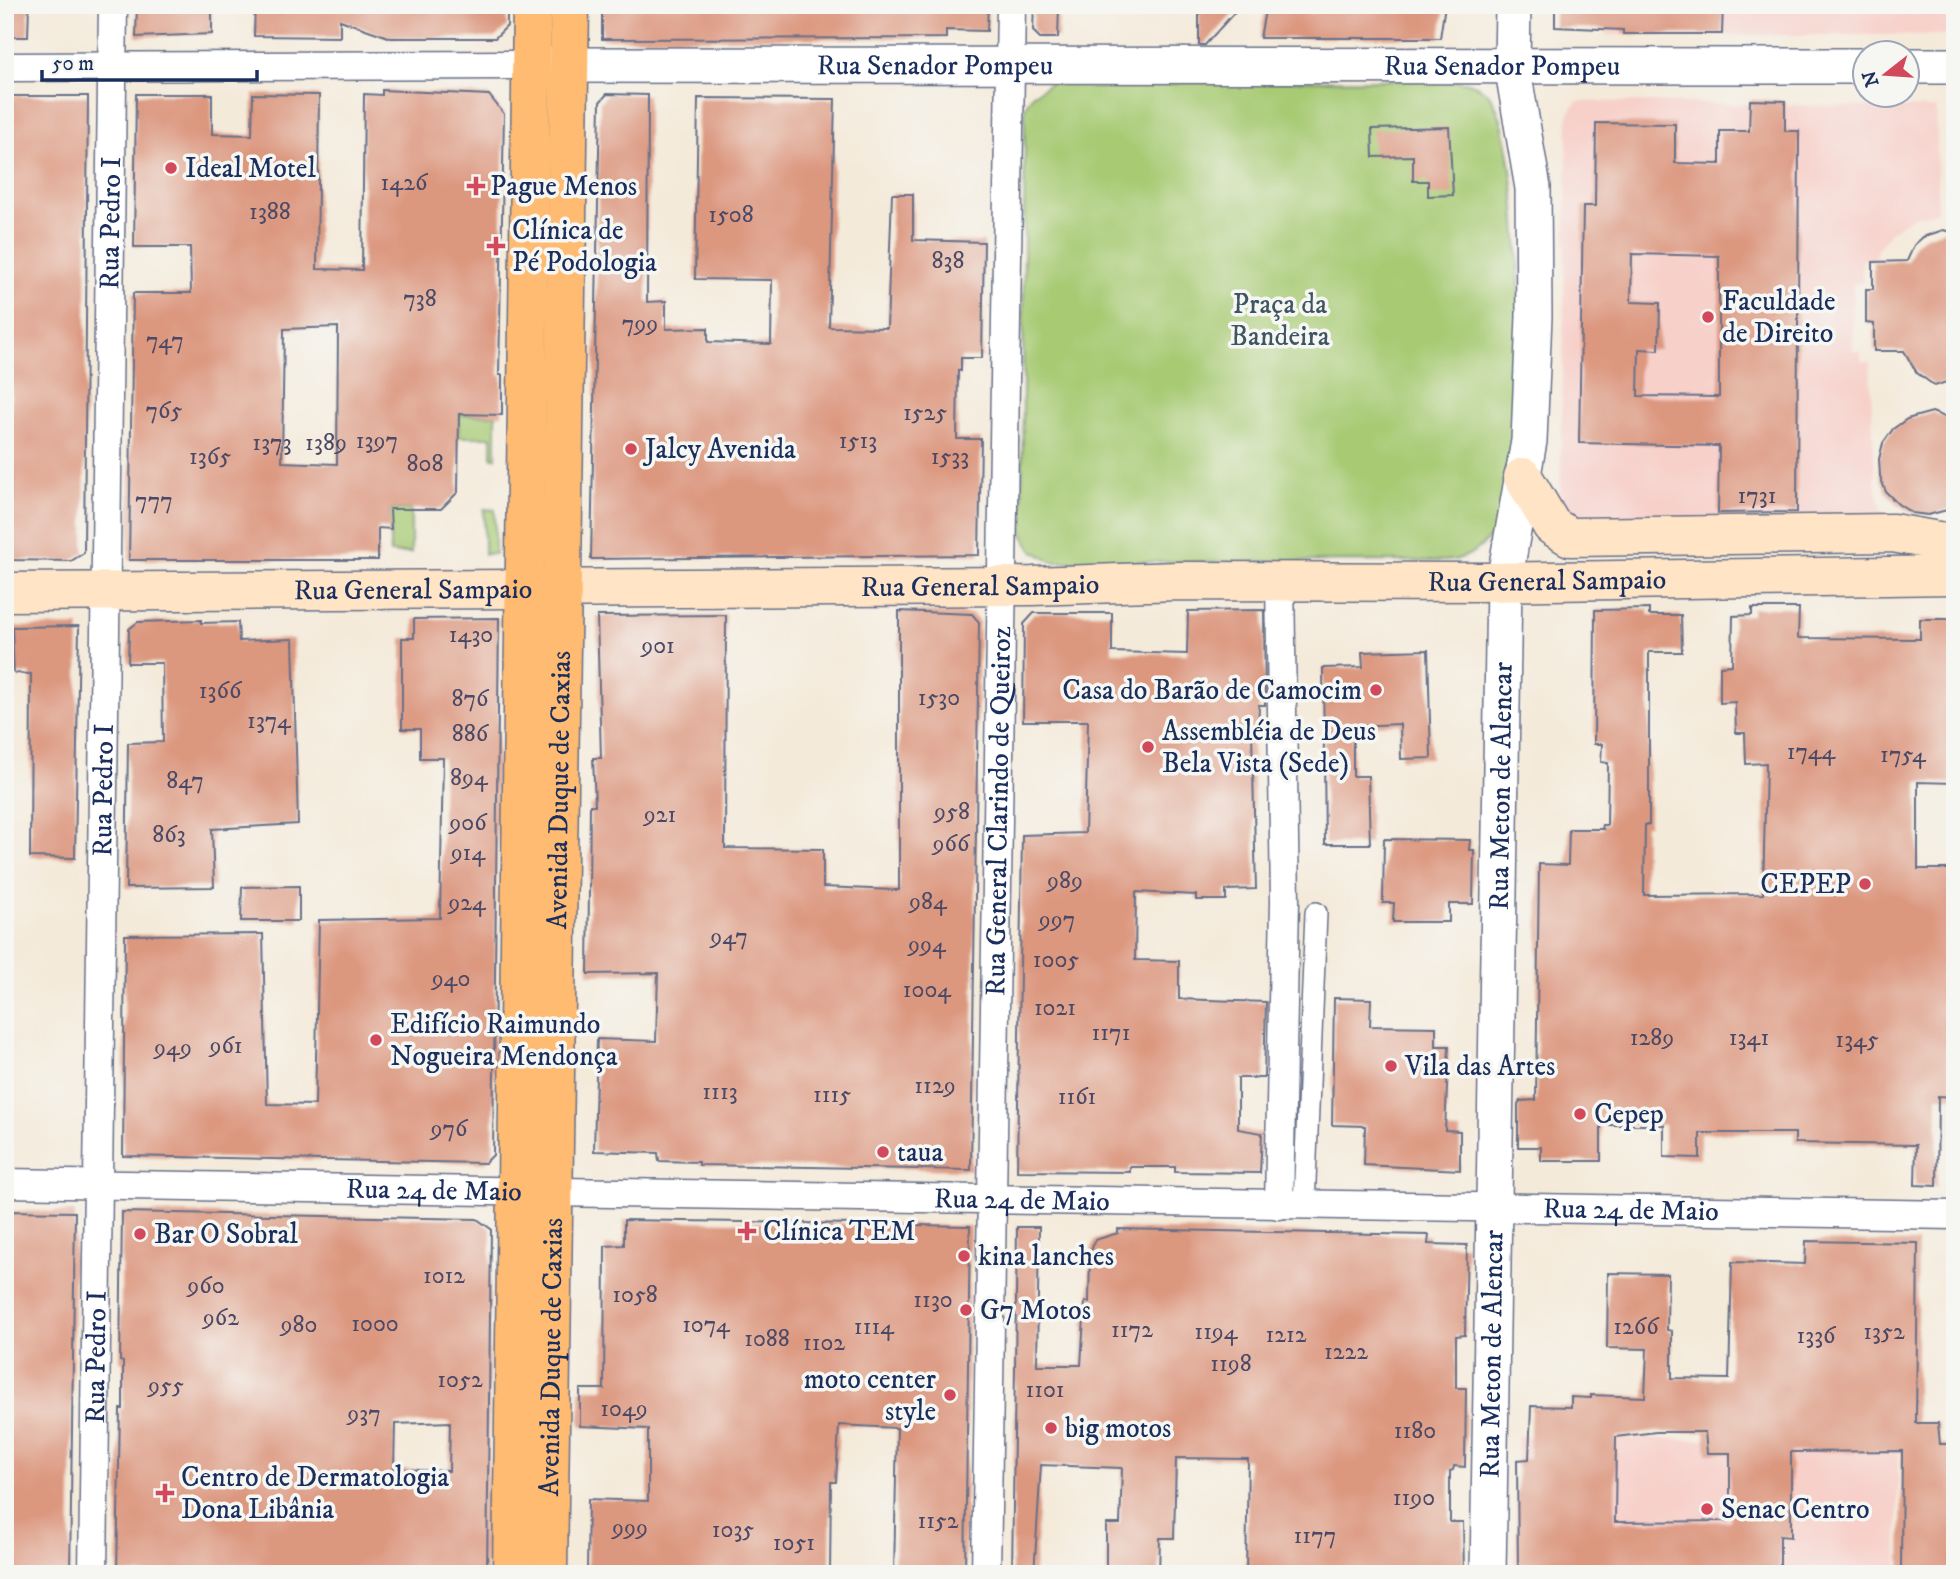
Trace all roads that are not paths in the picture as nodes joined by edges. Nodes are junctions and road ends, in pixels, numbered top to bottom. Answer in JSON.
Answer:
{"nodes":[{"id":1,"x":113,"y":5,"type":"edge"},
{"id":2,"x":532,"y":5,"type":"edge"},
{"id":3,"x":570,"y":5,"type":"edge"},
{"id":4,"x":1010,"y":5,"type":"edge"},
{"id":5,"x":1513,"y":5,"type":"edge"},
{"id":6,"x":531,"y":65,"type":"junction"},
{"id":7,"x":570,"y":65,"type":"junction"},
{"id":8,"x":1009,"y":65,"type":"junction"},
{"id":9,"x":1512,"y":65,"type":"junction"},
{"id":10,"x":1852,"y":66,"type":"edge"},
{"id":11,"x":1922,"y":66,"type":"edge"},
{"id":12,"x":1955,"y":66,"type":"edge"},
{"id":13,"x":5,"y":67,"type":"edge"},
{"id":14,"x":112,"y":68,"type":"junction"},
{"id":15,"x":1523,"y":477,"type":"junction"},
{"id":16,"x":1955,"y":544,"type":"edge"},
{"id":17,"x":1955,"y":575,"type":"edge"},
{"id":18,"x":1280,"y":581,"type":"junction"},
{"id":19,"x":1504,"y":582,"type":"junction"},
{"id":20,"x":1003,"y":586,"type":"junction"},
{"id":21,"x":563,"y":589,"type":"junction"},
{"id":22,"x":526,"y":590,"type":"junction"},
{"id":23,"x":5,"y":592,"type":"edge"},
{"id":24,"x":103,"y":593,"type":"junction"},
{"id":25,"x":1316,"y":913,"type":"dead end"},
{"id":26,"x":5,"y":1183,"type":"edge"},
{"id":27,"x":98,"y":1185,"type":"junction"},
{"id":28,"x":517,"y":1193,"type":"junction"},
{"id":29,"x":555,"y":1194,"type":"junction"},
{"id":30,"x":993,"y":1198,"type":"junction"},
{"id":31,"x":1292,"y":1205,"type":"junction"},
{"id":32,"x":1495,"y":1207,"type":"junction"},
{"id":33,"x":1955,"y":1215,"type":"edge"},
{"id":34,"x":93,"y":1574,"type":"edge"},
{"id":35,"x":512,"y":1574,"type":"edge"},
{"id":36,"x":548,"y":1574,"type":"edge"},
{"id":37,"x":986,"y":1574,"type":"edge"},
{"id":38,"x":1488,"y":1574,"type":"edge"}],
"edges":[{"from":1,"to":14,"type":"street","name":"Rua Pedro I"},
{"from":2,"to":6,"type":"main road","name":"Avenida Duque de Caxias"},
{"from":3,"to":7,"type":"main road","name":"Avenida Duque de Caxias"},
{"from":4,"to":8,"type":"street","name":"Rua General Clarindo de Queiroz"},
{"from":5,"to":9,"type":"street","name":"Rua Meton de Alencar"},
{"from":6,"to":7,"type":"street","name":"Rua Senador Pompeu"},
{"from":6,"to":14,"type":"street","name":"Rua Senador Pompeu"},
{"from":6,"to":22,"type":"main road","name":"Avenida Duque de Caxias"},
{"from":7,"to":8,"type":"street","name":"Rua Senador Pompeu"},
{"from":7,"to":21,"type":"main road","name":"Avenida Duque de Caxias"},
{"from":8,"to":9,"type":"street","name":"Rua Senador Pompeu"},
{"from":8,"to":20,"type":"street","name":"Rua General Clarindo de Queiroz"},
{"from":9,"to":10,"type":"street","name":"Rua Senador Pompeu"},
{"from":9,"to":15,"type":"street","name":"Rua Meton de Alencar"},
{"from":11,"to":12,"type":"street"},
{"from":13,"to":14,"type":"street","name":"Rua Senador Pompeu"},
{"from":14,"to":24,"type":"street","name":"Rua Pedro I"},
{"from":15,"to":16,"type":"main road"},
{"from":15,"to":19,"type":"street","name":"Rua Meton de Alencar"},
{"from":17,"to":19,"type":"main road","name":"Rua General Sampaio"},
{"from":18,"to":19,"type":"main road","name":"Rua General Sampaio"},
{"from":18,"to":20,"type":"main road","name":"Rua General Sampaio"},
{"from":18,"to":31,"type":"street"},
{"from":19,"to":32,"type":"street","name":"Rua Meton de Alencar"},
{"from":20,"to":21,"type":"main road","name":"Rua General Sampaio"},
{"from":20,"to":30,"type":"street","name":"Rua General Clarindo de Queiroz"},
{"from":21,"to":22,"type":"main road","name":"Rua General Sampaio"},
{"from":21,"to":29,"type":"main road","name":"Avenida Duque de Caxias"},
{"from":22,"to":24,"type":"main road","name":"Rua General Sampaio"},
{"from":22,"to":28,"type":"main road","name":"Avenida Duque de Caxias"},
{"from":23,"to":24,"type":"main road","name":"Rua General Sampaio"},
{"from":24,"to":27,"type":"street","name":"Rua Pedro I"},
{"from":25,"to":31,"type":"street"},
{"from":26,"to":27,"type":"street","name":"Rua 24 de Maio"},
{"from":27,"to":28,"type":"street","name":"Rua 24 de Maio"},
{"from":27,"to":34,"type":"street","name":"Rua Pedro I"},
{"from":28,"to":29,"type":"street","name":"Rua 24 de Maio"},
{"from":28,"to":35,"type":"main road","name":"Avenida Duque de Caxias"},
{"from":29,"to":30,"type":"street","name":"Rua 24 de Maio"},
{"from":29,"to":36,"type":"main road","name":"Avenida Duque de Caxias"},
{"from":30,"to":31,"type":"street","name":"Rua 24 de Maio"},
{"from":30,"to":37,"type":"street","name":"Rua General Clarindo de Queiroz"},
{"from":31,"to":32,"type":"street","name":"Rua 24 de Maio"},
{"from":32,"to":33,"type":"street","name":"Rua 24 de Maio"},
{"from":32,"to":38,"type":"street","name":"Rua Meton de Alencar"}]}
